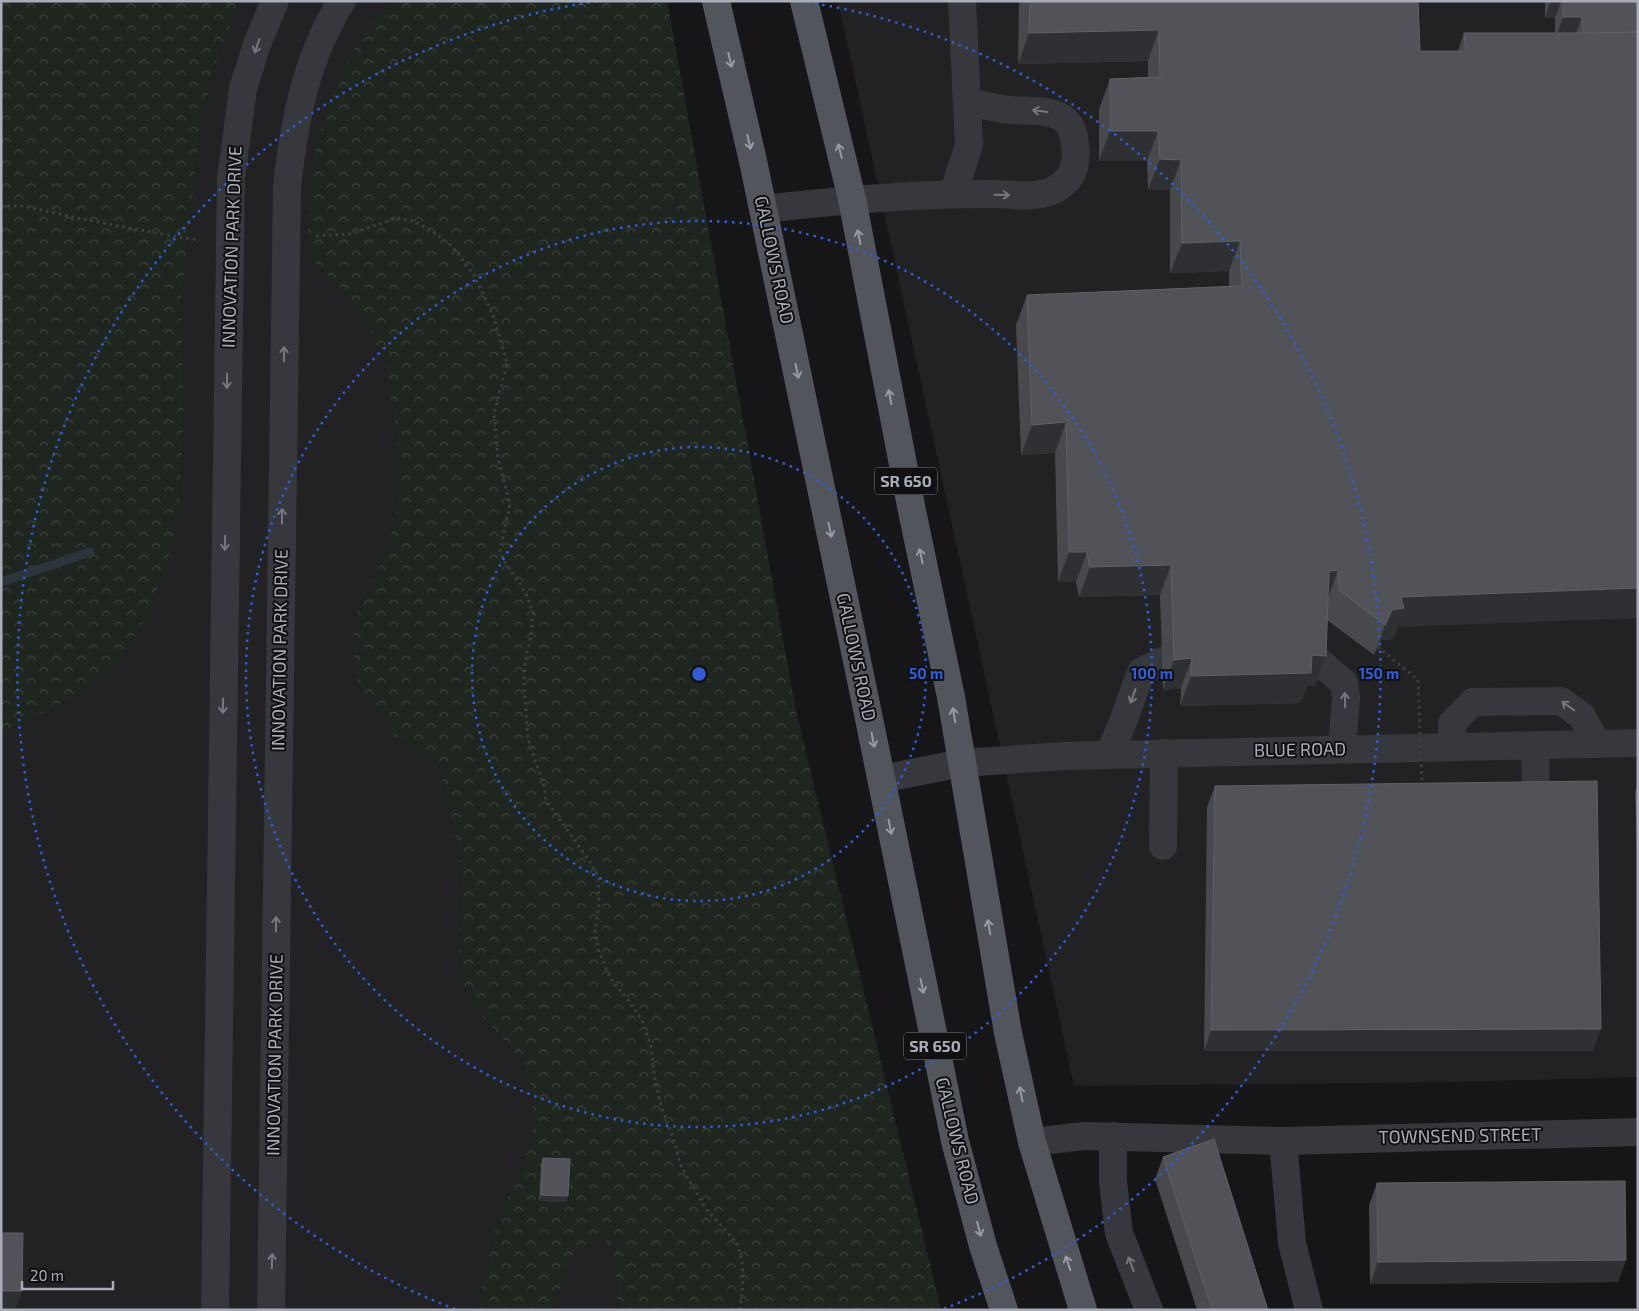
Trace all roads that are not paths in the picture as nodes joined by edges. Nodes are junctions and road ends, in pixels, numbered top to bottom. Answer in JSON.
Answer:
{"nodes":[{"id":1,"x":275,"y":1,"type":"edge"},
{"id":2,"x":342,"y":1,"type":"edge"},
{"id":3,"x":708,"y":1,"type":"edge"},
{"id":4,"x":804,"y":1,"type":"edge"},
{"id":5,"x":962,"y":1,"type":"edge"},
{"id":6,"x":719,"y":14,"type":"edge"},
{"id":7,"x":967,"y":102,"type":"junction"},
{"id":8,"x":953,"y":194,"type":"junction"},
{"id":9,"x":852,"y":199,"type":"junction"},
{"id":10,"x":763,"y":209,"type":"junction"},
{"id":11,"x":1316,"y":659,"type":"edge"},
{"id":12,"x":1162,"y":661,"type":"dead end"},
{"id":13,"x":1638,"y":743,"type":"edge"},
{"id":14,"x":1597,"y":744,"type":"junction"},
{"id":15,"x":1536,"y":745,"type":"junction"},
{"id":16,"x":1452,"y":747,"type":"junction"},
{"id":17,"x":1342,"y":749,"type":"junction"},
{"id":18,"x":1164,"y":752,"type":"junction"},
{"id":19,"x":1109,"y":754,"type":"junction"},
{"id":20,"x":962,"y":763,"type":"junction"},
{"id":21,"x":881,"y":779,"type":"junction"},
{"id":22,"x":1536,"y":803,"type":"edge"},
{"id":23,"x":1163,"y":846,"type":"dead end"},
{"id":24,"x":1638,"y":1132,"type":"edge"},
{"id":25,"x":1114,"y":1136,"type":"junction"},
{"id":26,"x":1283,"y":1141,"type":"junction"},
{"id":27,"x":1032,"y":1142,"type":"junction"},
{"id":28,"x":215,"y":1310,"type":"edge"},
{"id":29,"x":271,"y":1310,"type":"edge"},
{"id":30,"x":1004,"y":1310,"type":"edge"},
{"id":31,"x":1083,"y":1310,"type":"edge"},
{"id":32,"x":1148,"y":1310,"type":"edge"},
{"id":33,"x":1309,"y":1310,"type":"edge"}],
"edges":[{"from":1,"to":28,"type":"street","name":"INNOVATION PARK DRIVE","one_way":true},
{"from":29,"to":2,"type":"street","name":"INNOVATION PARK DRIVE","one_way":true},
{"from":3,"to":6,"type":"main road","name":"GALLOWS ROAD"},
{"from":9,"to":4,"type":"main road","number":"SR 650","one_way":true},
{"from":5,"to":7,"type":"street"},
{"from":6,"to":10,"type":"main road","name":"GALLOWS ROAD","number":"SR 650","one_way":true},
{"from":7,"to":8,"type":"street"},
{"from":8,"to":7,"type":"street","one_way":true},
{"from":8,"to":9,"type":"street"},
{"from":9,"to":10,"type":"street"},
{"from":20,"to":9,"type":"main road","number":"SR 650","one_way":true},
{"from":10,"to":21,"type":"main road","name":"GALLOWS ROAD","number":"SR 650","one_way":true},
{"from":17,"to":11,"type":"street","one_way":true},
{"from":12,"to":19,"type":"street","one_way":true},
{"from":13,"to":14,"type":"street","name":"BLUE ROAD"},
{"from":14,"to":15,"type":"street","name":"BLUE ROAD"},
{"from":14,"to":16,"type":"street","one_way":true},
{"from":15,"to":16,"type":"street","name":"BLUE ROAD"},
{"from":15,"to":22,"type":"street"},
{"from":16,"to":17,"type":"street","name":"BLUE ROAD"},
{"from":17,"to":18,"type":"street","name":"BLUE ROAD"},
{"from":18,"to":19,"type":"street","name":"BLUE ROAD"},
{"from":18,"to":23,"type":"street"},
{"from":19,"to":20,"type":"street","name":"BLUE ROAD"},
{"from":20,"to":21,"type":"street","name":"BLUE ROAD"},
{"from":27,"to":20,"type":"main road","number":"SR 650","one_way":true},
{"from":21,"to":30,"type":"main road","name":"GALLOWS ROAD","number":"SR 650","one_way":true},
{"from":24,"to":26,"type":"street","name":"TOWNSEND STREET"},
{"from":25,"to":26,"type":"street","name":"TOWNSEND STREET"},
{"from":25,"to":27,"type":"street","name":"TOWNSEND STREET"},
{"from":32,"to":25,"type":"street","one_way":true},
{"from":26,"to":33,"type":"street"},
{"from":31,"to":27,"type":"main road","number":"SR 650","one_way":true}]}
